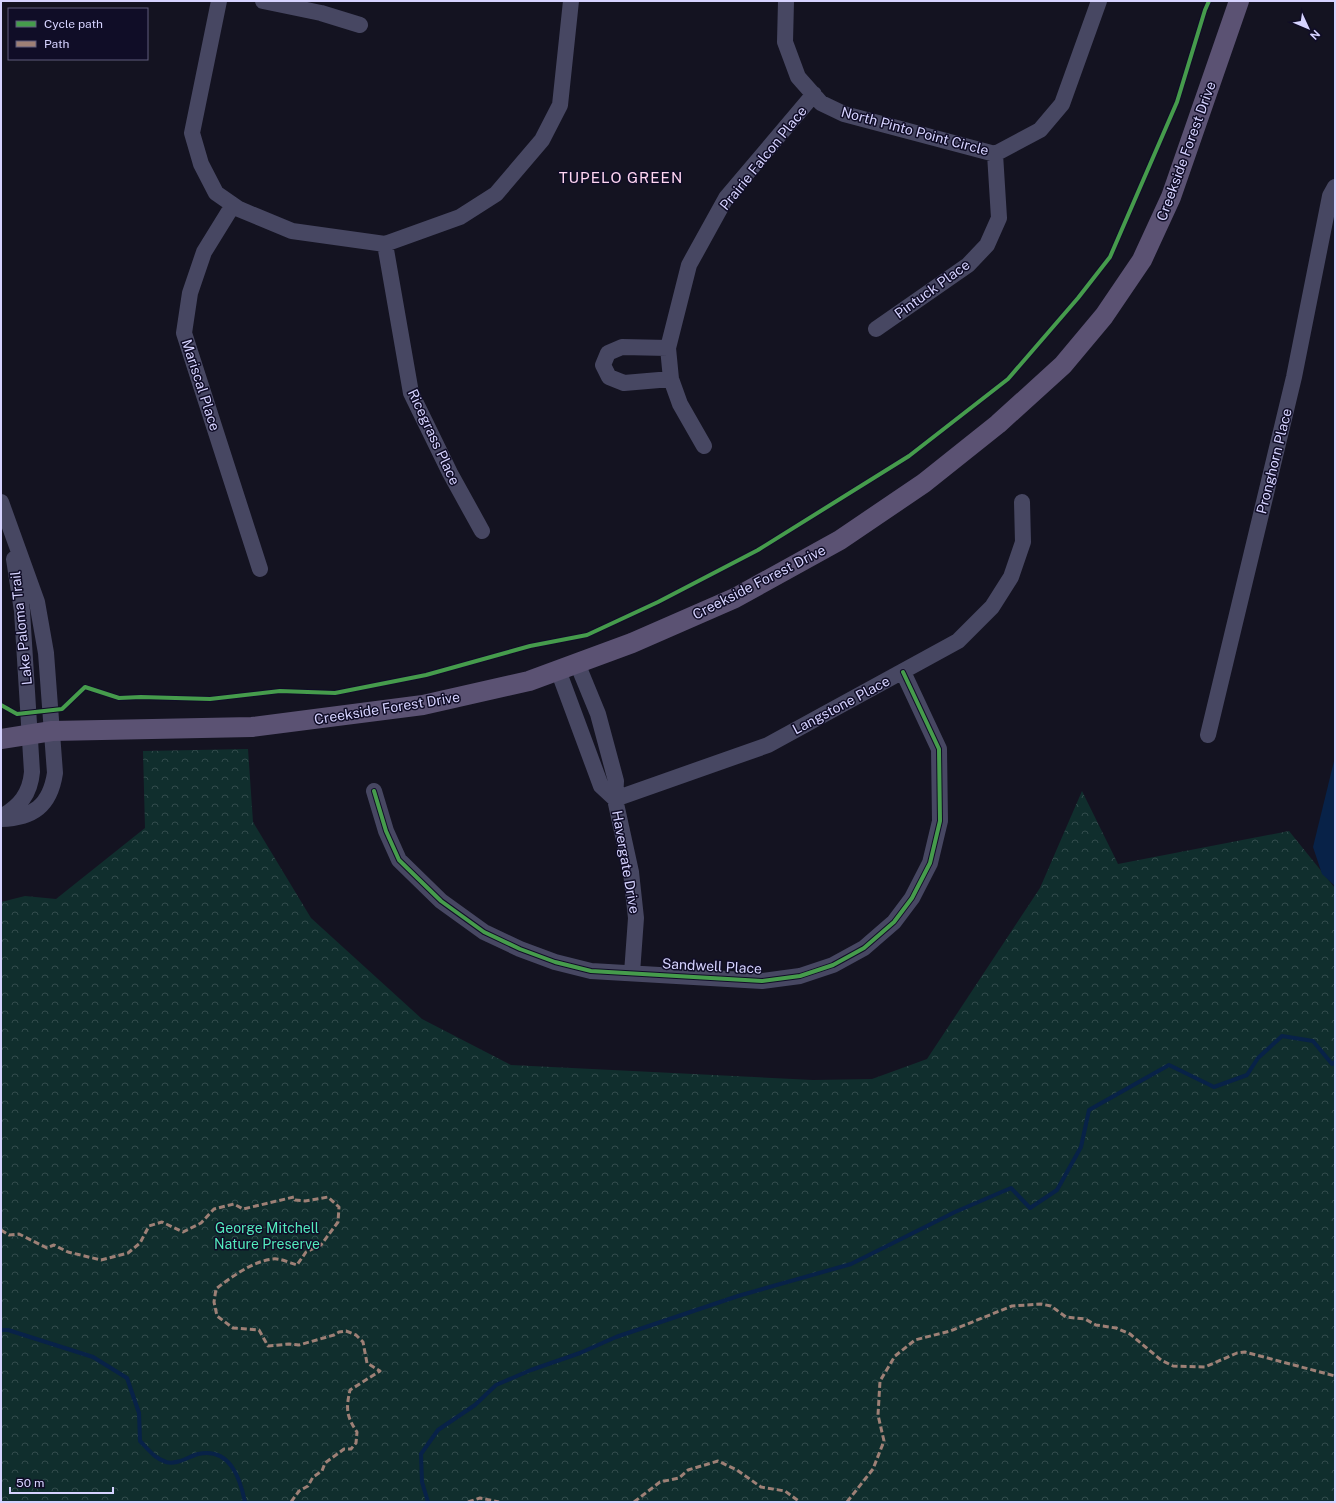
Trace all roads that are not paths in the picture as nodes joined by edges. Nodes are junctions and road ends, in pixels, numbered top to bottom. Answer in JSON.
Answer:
{"nodes":[{"id":1,"x":219,"y":1,"type":"edge"},
{"id":2,"x":262,"y":1,"type":"edge"},
{"id":3,"x":571,"y":1,"type":"edge"},
{"id":4,"x":786,"y":1,"type":"edge"},
{"id":5,"x":1098,"y":1,"type":"edge"},
{"id":6,"x":1240,"y":1,"type":"edge"},
{"id":7,"x":360,"y":25,"type":"dead end"},
{"id":8,"x":814,"y":94,"type":"junction"},
{"id":9,"x":995,"y":154,"type":"junction"},
{"id":10,"x":1335,"y":187,"type":"edge"},
{"id":11,"x":233,"y":205,"type":"junction"},
{"id":12,"x":385,"y":244,"type":"junction"},
{"id":13,"x":876,"y":329,"type":"dead end"},
{"id":14,"x":668,"y":348,"type":"junction"},
{"id":15,"x":671,"y":379,"type":"junction"},
{"id":16,"x":704,"y":446,"type":"dead end"},
{"id":17,"x":1,"y":502,"type":"edge"},
{"id":18,"x":1022,"y":502,"type":"dead end"},
{"id":19,"x":8,"y":522,"type":"junction"},
{"id":20,"x":482,"y":531,"type":"dead end"},
{"id":21,"x":260,"y":569,"type":"dead end"},
{"id":22,"x":577,"y":663,"type":"junction"},
{"id":23,"x":558,"y":670,"type":"junction"},
{"id":24,"x":903,"y":672,"type":"junction"},
{"id":25,"x":52,"y":731,"type":"junction"},
{"id":26,"x":30,"y":734,"type":"junction"},
{"id":27,"x":1208,"y":735,"type":"dead end"},
{"id":28,"x":1,"y":739,"type":"edge"},
{"id":29,"x":374,"y":790,"type":"dead end"},
{"id":30,"x":614,"y":799,"type":"junction"},
{"id":31,"x":1,"y":818,"type":"edge"},
{"id":32,"x":632,"y":973,"type":"junction"}],
"edges":[{"from":1,"to":11,"type":"street"},
{"from":2,"to":7,"type":"street"},
{"from":3,"to":12,"type":"street"},
{"from":4,"to":8,"type":"street","name":"North Pinto Point Circle"},
{"from":5,"to":9,"type":"street","name":"North Pinto Point Circle"},
{"from":6,"to":22,"type":"main road","name":"Creekside Forest Drive"},
{"from":8,"to":9,"type":"street","name":"North Pinto Point Circle"},
{"from":8,"to":14,"type":"street","name":"Prairie Falcon Place"},
{"from":9,"to":13,"type":"street","name":"Pintuck Place"},
{"from":10,"to":27,"type":"street","name":"Pronghorn Place"},
{"from":11,"to":12,"type":"street"},
{"from":11,"to":21,"type":"street","name":"Mariscal Place"},
{"from":12,"to":20,"type":"street","name":"Ricegrass Place"},
{"from":14,"to":15,"type":"street","name":"Prairie Falcon Place"},
{"from":14,"to":15,"type":"street"},
{"from":15,"to":16,"type":"street","name":"Prairie Falcon Place"},
{"from":17,"to":19,"type":"street","name":"Lake Paloma Trail"},
{"from":18,"to":24,"type":"street","name":"Langstone Place"},
{"from":19,"to":25,"type":"street","name":"Lake Paloma Trail"},
{"from":19,"to":26,"type":"street","name":"Lake Paloma Trail"},
{"from":22,"to":23,"type":"main road","name":"Creekside Forest Drive"},
{"from":22,"to":30,"type":"street","name":"Havergate Drive"},
{"from":23,"to":25,"type":"main road","name":"Creekside Forest Drive"},
{"from":23,"to":30,"type":"street","name":"Havergate Drive"},
{"from":24,"to":30,"type":"street","name":"Langstone Place"},
{"from":24,"to":32,"type":"street","name":"Sandwell Place"},
{"from":25,"to":26,"type":"main road","name":"Creekside Forest Drive"},
{"from":25,"to":31,"type":"street","name":"Lake Paloma Trail"},
{"from":26,"to":28,"type":"main road","name":"Creekside Forest Drive"},
{"from":26,"to":31,"type":"street","name":"Lake Paloma Trail"},
{"from":29,"to":32,"type":"street","name":"Sandwell Place"},
{"from":30,"to":32,"type":"street","name":"Havergate Drive"}]}
